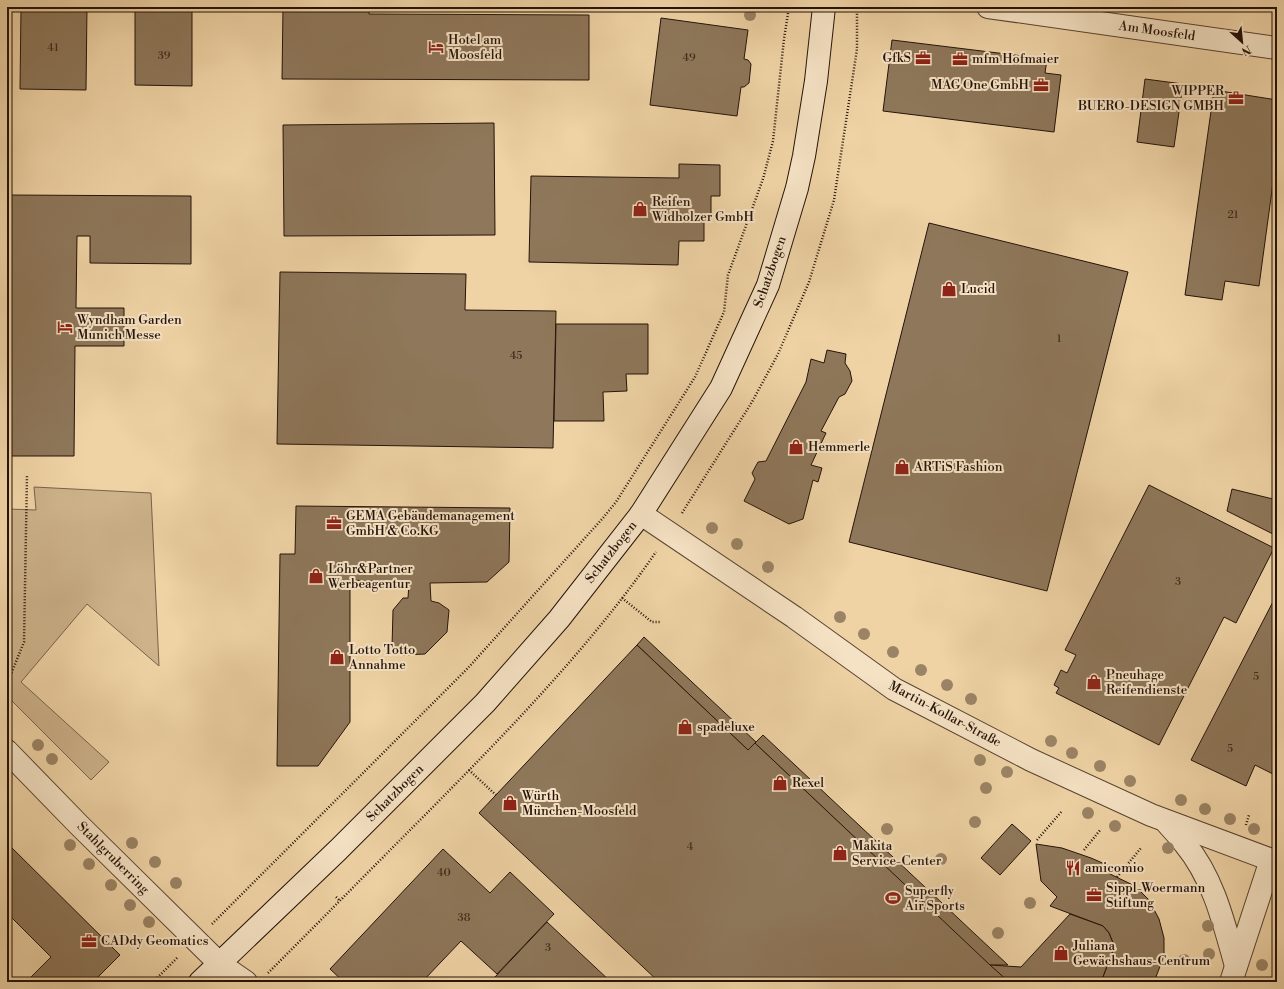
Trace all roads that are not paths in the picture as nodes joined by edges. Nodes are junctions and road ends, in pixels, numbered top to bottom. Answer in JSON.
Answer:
{"nodes":[{"id":1,"x":824,"y":7,"type":"edge"},
{"id":2,"x":988,"y":7,"type":"edge"},
{"id":3,"x":1277,"y":48,"type":"edge"},
{"id":4,"x":641,"y":514,"type":"junction"},
{"id":5,"x":7,"y":751,"type":"edge"},
{"id":6,"x":1165,"y":821,"type":"junction"},
{"id":7,"x":1274,"y":861,"type":"edge"},
{"id":8,"x":220,"y":964,"type":"junction"},
{"id":9,"x":1233,"y":974,"type":"edge"},
{"id":10,"x":200,"y":982,"type":"edge"},
{"id":11,"x":246,"y":982,"type":"edge"}],
"edges":[{"from":1,"to":4,"type":"street","name":"Schatzbogen"},
{"from":2,"to":3,"type":"street","name":"Am Moosfeld"},
{"from":4,"to":6,"type":"street","name":"Martin-Kollar-Straße"},
{"from":4,"to":8,"type":"street","name":"Schatzbogen"},
{"from":5,"to":8,"type":"street","name":"Stahlgruberring"},
{"from":6,"to":7,"type":"street","name":"Martin-Kollar-Straße"},
{"from":6,"to":9,"type":"street"},
{"from":7,"to":9,"type":"street"},
{"from":8,"to":10,"type":"street","name":"Schatzbogen"},
{"from":8,"to":11,"type":"street","name":"Stahlgruberring"}]}
